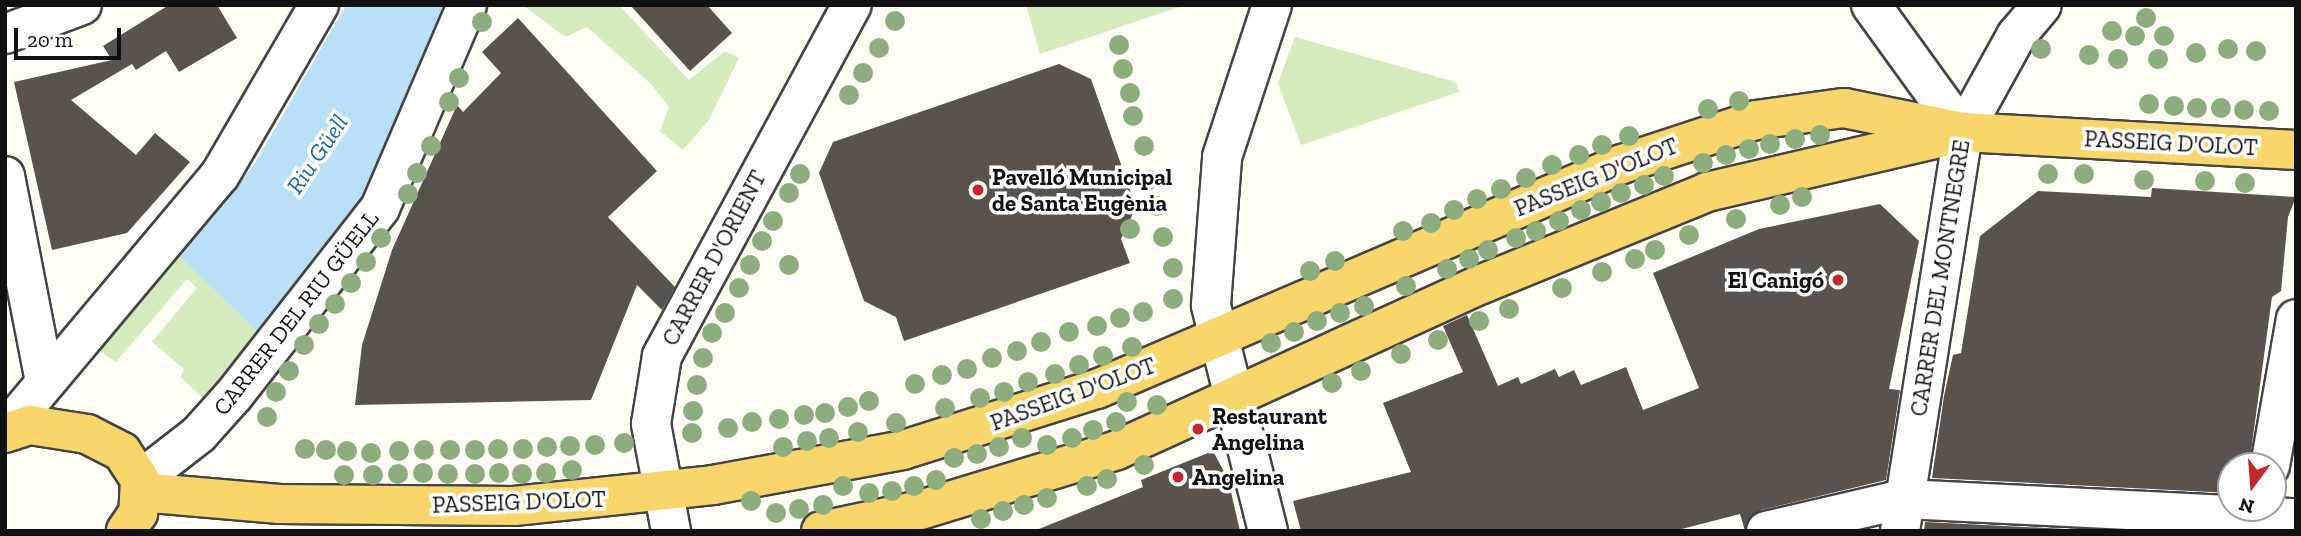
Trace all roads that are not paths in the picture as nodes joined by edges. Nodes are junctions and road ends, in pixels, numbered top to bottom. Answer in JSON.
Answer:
{"nodes":[{"id":1,"x":82,"y":5,"type":"edge"},
{"id":2,"x":318,"y":5,"type":"edge"},
{"id":3,"x":467,"y":5,"type":"edge"},
{"id":4,"x":852,"y":5,"type":"edge"},
{"id":5,"x":1272,"y":5,"type":"edge"},
{"id":6,"x":1871,"y":5,"type":"edge"},
{"id":7,"x":2042,"y":5,"type":"edge"},
{"id":8,"x":5,"y":34,"type":"edge"},
{"id":9,"x":1963,"y":132,"type":"junction"},
{"id":10,"x":2296,"y":150,"type":"edge"},
{"id":11,"x":6,"y":178,"type":"edge"},
{"id":12,"x":2296,"y":320,"type":"edge"},
{"id":13,"x":1220,"y":338,"type":"junction"},
{"id":14,"x":45,"y":382,"type":"junction"},
{"id":15,"x":1237,"y":399,"type":"junction"},
{"id":16,"x":5,"y":432,"type":"edge"},
{"id":17,"x":2272,"y":452,"type":"edge"},
{"id":18,"x":140,"y":486,"type":"junction"},
{"id":19,"x":663,"y":492,"type":"junction"},
{"id":20,"x":1902,"y":515,"type":"edge"},
{"id":21,"x":2217,"y":518,"type":"edge"},
{"id":22,"x":127,"y":531,"type":"edge"},
{"id":23,"x":671,"y":531,"type":"edge"},
{"id":24,"x":821,"y":531,"type":"edge"},
{"id":25,"x":1268,"y":531,"type":"edge"},
{"id":26,"x":1766,"y":531,"type":"edge"}],
"edges":[{"from":1,"to":8,"type":"street"},
{"from":2,"to":14,"type":"street"},
{"from":3,"to":18,"type":"street","name":"CARRER DEL RIU GÜELL"},
{"from":4,"to":19,"type":"street","name":"CARRER D'ORIENT"},
{"from":5,"to":13,"type":"street"},
{"from":6,"to":9,"type":"street"},
{"from":7,"to":9,"type":"street","name":"CARRER DEL MONTNEGRE"},
{"from":9,"to":10,"type":"main road","name":"PASSEIG D'OLOT"},
{"from":9,"to":13,"type":"main road","name":"PASSEIG D'OLOT"},
{"from":9,"to":15,"type":"main road","name":"PASSEIG D'OLOT"},
{"from":9,"to":20,"type":"street","name":"CARRER DEL MONTNEGRE"},
{"from":11,"to":14,"type":"street"},
{"from":12,"to":17,"type":"street"},
{"from":13,"to":15,"type":"street"},
{"from":13,"to":19,"type":"main road","name":"PASSEIG D'OLOT"},
{"from":14,"to":16,"type":"street"},
{"from":15,"to":24,"type":"main road","name":"PASSEIG D'OLOT"},
{"from":15,"to":25,"type":"street"},
{"from":16,"to":18,"type":"main road"},
{"from":18,"to":19,"type":"main road","name":"PASSEIG D'OLOT"},
{"from":18,"to":22,"type":"main road"},
{"from":19,"to":23,"type":"street","name":"CARRER D'ORIENT"},
{"from":20,"to":21,"type":"street"},
{"from":20,"to":26,"type":"street"}]}
